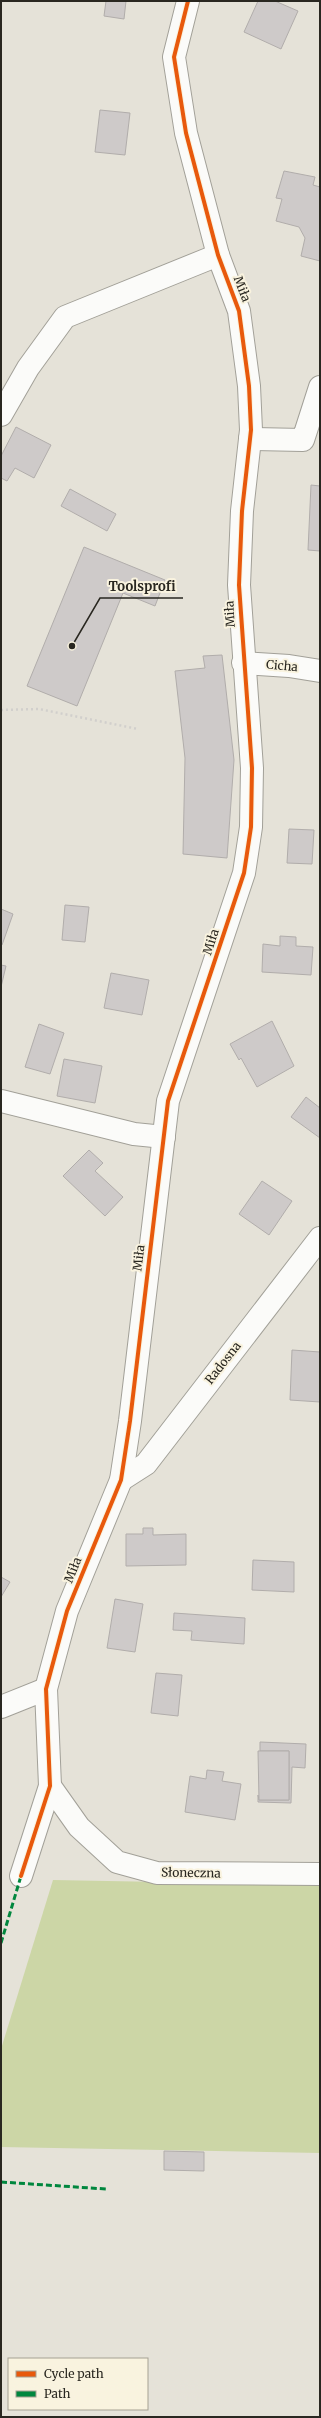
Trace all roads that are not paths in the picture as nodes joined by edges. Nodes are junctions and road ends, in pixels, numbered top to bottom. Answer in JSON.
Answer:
{"nodes":[{"id":1,"x":188,"y":1,"type":"edge"},
{"id":2,"x":218,"y":255,"type":"junction"},
{"id":3,"x":320,"y":387,"type":"edge"},
{"id":4,"x":1,"y":415,"type":"edge"},
{"id":5,"x":250,"y":439,"type":"junction"},
{"id":6,"x":243,"y":663,"type":"junction"},
{"id":7,"x":320,"y":670,"type":"edge"},
{"id":8,"x":1,"y":1101,"type":"edge"},
{"id":9,"x":164,"y":1138,"type":"junction"},
{"id":10,"x":320,"y":1238,"type":"edge"},
{"id":11,"x":121,"y":1480,"type":"junction"},
{"id":12,"x":46,"y":1689,"type":"junction"},
{"id":13,"x":1,"y":1707,"type":"edge"},
{"id":14,"x":50,"y":1786,"type":"junction"},
{"id":15,"x":320,"y":1874,"type":"edge"},
{"id":16,"x":21,"y":1876,"type":"dead end"}],
"edges":[{"from":1,"to":2,"type":"street","name":"Miła"},
{"from":2,"to":4,"type":"street"},
{"from":2,"to":5,"type":"street","name":"Miła"},
{"from":3,"to":5,"type":"street"},
{"from":5,"to":6,"type":"street","name":"Miła"},
{"from":6,"to":7,"type":"street","name":"Cicha"},
{"from":6,"to":9,"type":"street","name":"Miła"},
{"from":8,"to":9,"type":"street"},
{"from":9,"to":11,"type":"street","name":"Miła"},
{"from":10,"to":11,"type":"street","name":"Radosna"},
{"from":11,"to":12,"type":"street","name":"Miła"},
{"from":12,"to":13,"type":"street"},
{"from":12,"to":14,"type":"street","name":"Miła"},
{"from":14,"to":15,"type":"street","name":"Słoneczna"},
{"from":14,"to":16,"type":"street","name":"Miła"}]}
